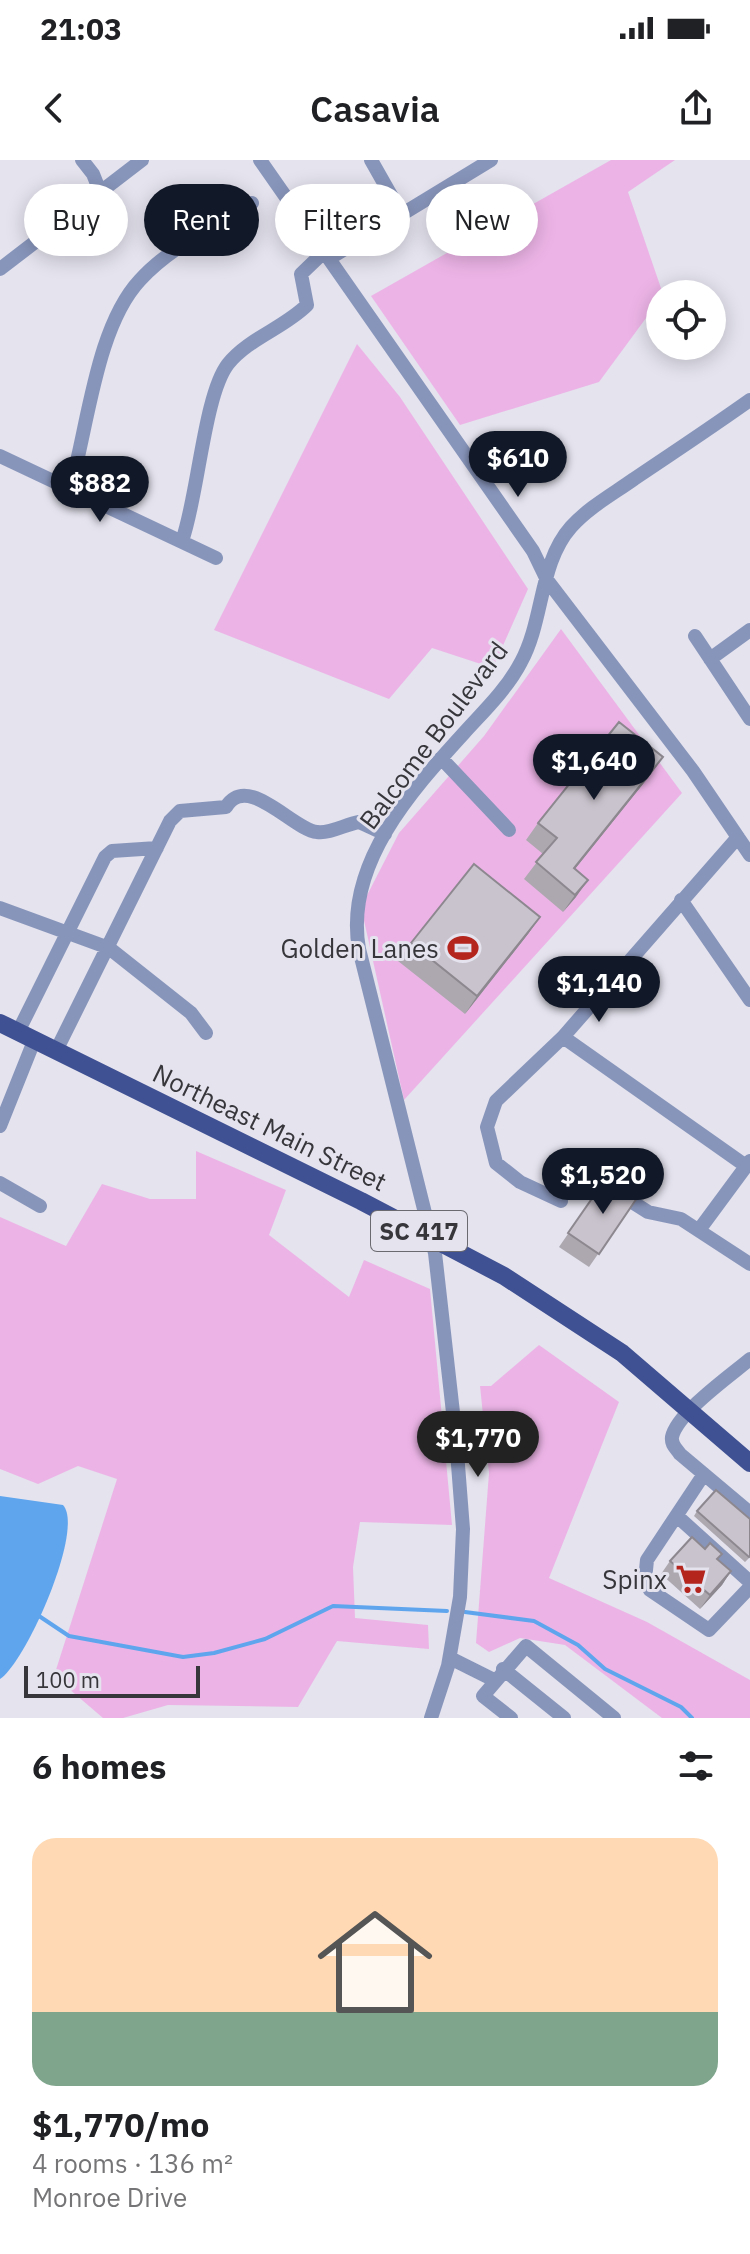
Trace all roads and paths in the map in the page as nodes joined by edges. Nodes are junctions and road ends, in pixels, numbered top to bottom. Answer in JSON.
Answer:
{"nodes":[{"id":1,"x":82,"y":160,"type":"edge"},
{"id":2,"x":142,"y":160,"type":"edge"},
{"id":3,"x":260,"y":160,"type":"edge"},
{"id":4,"x":371,"y":160,"type":"edge"},
{"id":5,"x":491,"y":160,"type":"edge"},
{"id":6,"x":97,"y":184,"type":"edge"},
{"id":7,"x":113,"y":184,"type":"edge"},
{"id":8,"x":277,"y":184,"type":"edge"},
{"id":9,"x":385,"y":184,"type":"edge"},
{"id":10,"x":410,"y":208,"type":"edge"},
{"id":11,"x":24,"y":251,"type":"edge"},
{"id":12,"x":170,"y":256,"type":"edge"},
{"id":13,"x":325,"y":256,"type":"edge"},
{"id":14,"x":329,"y":256,"type":"edge"},
{"id":15,"x":0,"y":269,"type":"edge"},
{"id":16,"x":750,"y":400,"type":"edge"},
{"id":17,"x":0,"y":456,"type":"edge"},
{"id":18,"x":70,"y":489,"type":"junction"},
{"id":19,"x":182,"y":541,"type":"junction"},
{"id":20,"x":216,"y":558,"type":"dead end"},
{"id":21,"x":547,"y":580,"type":"junction"},
{"id":22,"x":750,"y":630,"type":"edge"},
{"id":23,"x":695,"y":636,"type":"dead end"},
{"id":24,"x":710,"y":659,"type":"junction"},
{"id":25,"x":750,"y":719,"type":"edge"},
{"id":26,"x":441,"y":758,"type":"junction"},
{"id":27,"x":509,"y":830,"type":"dead end"},
{"id":28,"x":385,"y":834,"type":"junction"},
{"id":29,"x":738,"y":837,"type":"junction"},
{"id":30,"x":157,"y":848,"type":"junction"},
{"id":31,"x":750,"y":855,"type":"edge"},
{"id":32,"x":681,"y":900,"type":"junction"},
{"id":33,"x":0,"y":908,"type":"edge"},
{"id":34,"x":70,"y":933,"type":"junction"},
{"id":35,"x":109,"y":948,"type":"junction"},
{"id":36,"x":750,"y":1000,"type":"edge"},
{"id":37,"x":0,"y":1023,"type":"edge"},
{"id":38,"x":206,"y":1033,"type":"dead end"},
{"id":39,"x":26,"y":1037,"type":"junction"},
{"id":40,"x":563,"y":1037,"type":"junction"},
{"id":41,"x":56,"y":1051,"type":"junction"},
{"id":42,"x":0,"y":1126,"type":"edge"},
{"id":43,"x":748,"y":1163,"type":"edge"},
{"id":44,"x":0,"y":1183,"type":"edge"},
{"id":45,"x":614,"y":1191,"type":"edge"},
{"id":46,"x":561,"y":1201,"type":"dead end"},
{"id":47,"x":40,"y":1206,"type":"dead end"},
{"id":48,"x":699,"y":1230,"type":"junction"},
{"id":49,"x":430,"y":1237,"type":"junction"},
{"id":50,"x":750,"y":1264,"type":"edge"},
{"id":51,"x":750,"y":1359,"type":"edge"},
{"id":52,"x":691,"y":1410,"type":"junction"},
{"id":53,"x":750,"y":1463,"type":"edge"},
{"id":54,"x":704,"y":1474,"type":"junction"},
{"id":55,"x":750,"y":1513,"type":"edge"},
{"id":56,"x":678,"y":1517,"type":"junction"},
{"id":57,"x":750,"y":1584,"type":"edge"},
{"id":58,"x":450,"y":1658,"type":"junction"},
{"id":59,"x":498,"y":1675,"type":"junction"},
{"id":60,"x":431,"y":1718,"type":"edge"},
{"id":61,"x":511,"y":1718,"type":"edge"},
{"id":62,"x":564,"y":1718,"type":"edge"},
{"id":63,"x":614,"y":1718,"type":"edge"}],
"edges":[{"from":1,"to":6,"type":"street"},
{"from":2,"to":7,"type":"street"},
{"from":3,"to":8,"type":"street"},
{"from":4,"to":9,"type":"street"},
{"from":5,"to":10,"type":"street"},
{"from":11,"to":15,"type":"street"},
{"from":12,"to":18,"type":"street"},
{"from":13,"to":19,"type":"street"},
{"from":14,"to":21,"type":"street"},
{"from":16,"to":21,"type":"street","name":"Balcome Boulevard"},
{"from":17,"to":18,"type":"street"},
{"from":18,"to":19,"type":"street"},
{"from":19,"to":20,"type":"street"},
{"from":21,"to":26,"type":"street","name":"Balcome Boulevard"},
{"from":21,"to":29,"type":"street"},
{"from":22,"to":24,"type":"street"},
{"from":23,"to":24,"type":"street"},
{"from":24,"to":25,"type":"street"},
{"from":26,"to":27,"type":"street"},
{"from":26,"to":28,"type":"street","name":"Balcome Boulevard"},
{"from":28,"to":30,"type":"street"},
{"from":28,"to":49,"type":"street","name":"Balcome Boulevard"},
{"from":29,"to":31,"type":"street"},
{"from":29,"to":32,"type":"street"},
{"from":30,"to":34,"type":"street"},
{"from":30,"to":35,"type":"street"},
{"from":32,"to":36,"type":"street"},
{"from":32,"to":40,"type":"street"},
{"from":33,"to":34,"type":"street"},
{"from":34,"to":35,"type":"street"},
{"from":34,"to":39,"type":"street"},
{"from":35,"to":38,"type":"street"},
{"from":35,"to":41,"type":"street"},
{"from":37,"to":39,"type":"main road","number":"SC 417"},
{"from":39,"to":41,"type":"main road","name":"Northeast Main Street","number":"SC 417"},
{"from":39,"to":42,"type":"street"},
{"from":40,"to":43,"type":"street"},
{"from":40,"to":46,"type":"street"},
{"from":41,"to":49,"type":"main road","name":"Northeast Main Street","number":"SC 417"},
{"from":43,"to":48,"type":"street"},
{"from":44,"to":47,"type":"street"},
{"from":45,"to":48,"type":"street"},
{"from":48,"to":50,"type":"street"},
{"from":49,"to":52,"type":"main road","name":"Northeast Main Street","number":"SC 417"},
{"from":49,"to":58,"type":"street","name":"Balcome Boulevard"},
{"from":51,"to":52,"type":"street"},
{"from":52,"to":53,"type":"main road","name":"Northeast Main Street","number":"SC 417"},
{"from":52,"to":54,"type":"street"},
{"from":54,"to":55,"type":"street"},
{"from":54,"to":56,"type":"street"},
{"from":56,"to":57,"type":"street"},
{"from":56,"to":57,"type":"street"},
{"from":58,"to":59,"type":"street"},
{"from":58,"to":60,"type":"street","name":"Balcome Boulevard"},
{"from":59,"to":61,"type":"street"},
{"from":59,"to":62,"type":"street"},
{"from":59,"to":63,"type":"street"}]}
